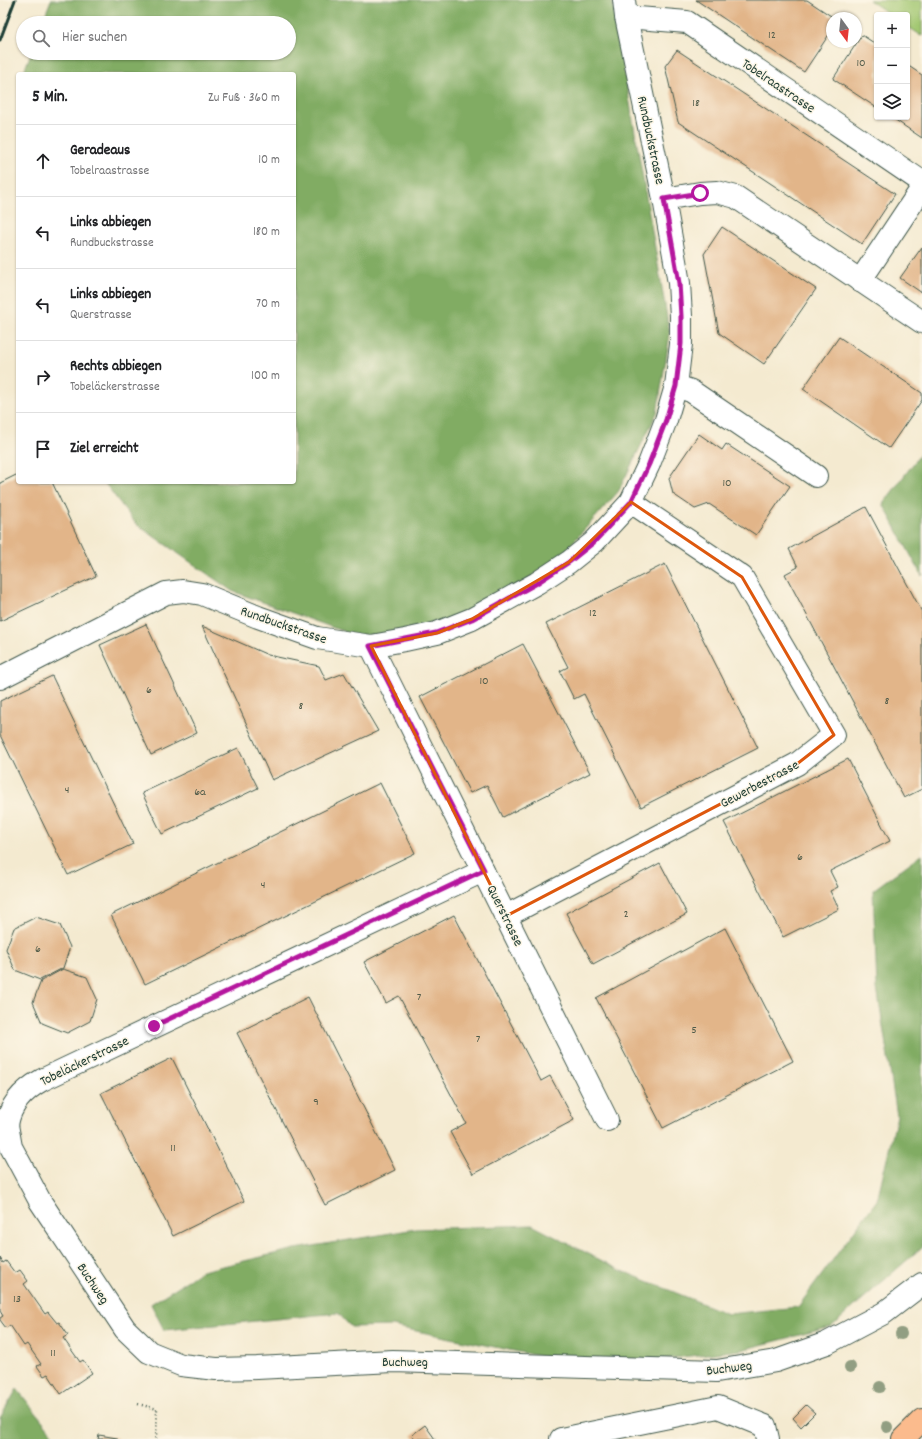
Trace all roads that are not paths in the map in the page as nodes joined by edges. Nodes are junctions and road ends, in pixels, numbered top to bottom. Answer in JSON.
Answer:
{"nodes":[{"id":1,"x":625,"y":9,"type":"edge"},
{"id":2,"x":922,"y":182,"type":"edge"},
{"id":3,"x":922,"y":188,"type":"edge"},
{"id":4,"x":664,"y":199,"type":"junction"},
{"id":5,"x":860,"y":281,"type":"junction"},
{"id":6,"x":922,"y":322,"type":"edge"},
{"id":7,"x":676,"y":386,"type":"junction"},
{"id":8,"x":816,"y":476,"type":"dead end"},
{"id":9,"x":631,"y":502,"type":"junction"},
{"id":10,"x":370,"y":646,"type":"junction"},
{"id":11,"x":0,"y":678,"type":"edge"},
{"id":12,"x":484,"y":870,"type":"junction"},
{"id":13,"x":506,"y":916,"type":"junction"},
{"id":14,"x":607,"y":1120,"type":"dead end"},
{"id":15,"x":4,"y":1123,"type":"edge"},
{"id":16,"x":922,"y":1284,"type":"edge"},
{"id":17,"x":922,"y":1420,"type":"edge"},
{"id":18,"x":561,"y":1439,"type":"edge"},
{"id":19,"x":768,"y":1439,"type":"edge"},
{"id":20,"x":903,"y":1439,"type":"edge"}],
"edges":[{"from":1,"to":2,"type":"street","name":"Tobelraastrasse"},
{"from":1,"to":4,"type":"street","name":"Rundbuckstrasse"},
{"from":3,"to":5,"type":"street"},
{"from":4,"to":5,"type":"street"},
{"from":4,"to":7,"type":"street","name":"Rundbuckstrasse"},
{"from":5,"to":6,"type":"street"},
{"from":7,"to":8,"type":"street"},
{"from":7,"to":9,"type":"street","name":"Rundbuckstrasse"},
{"from":9,"to":10,"type":"street","name":"Rundbuckstrasse"},
{"from":9,"to":13,"type":"street","name":"Gewerbestrasse"},
{"from":10,"to":11,"type":"street","name":"Rundbuckstrasse"},
{"from":10,"to":12,"type":"street","name":"Querstrasse"},
{"from":12,"to":13,"type":"street","name":"Querstrasse"},
{"from":12,"to":15,"type":"street","name":"Tobeläckerstrasse"},
{"from":13,"to":14,"type":"street","name":"Querstrasse"},
{"from":15,"to":16,"type":"street","name":"Buchweg"},
{"from":17,"to":20,"type":"main road"},
{"from":18,"to":19,"type":"street"}]}
